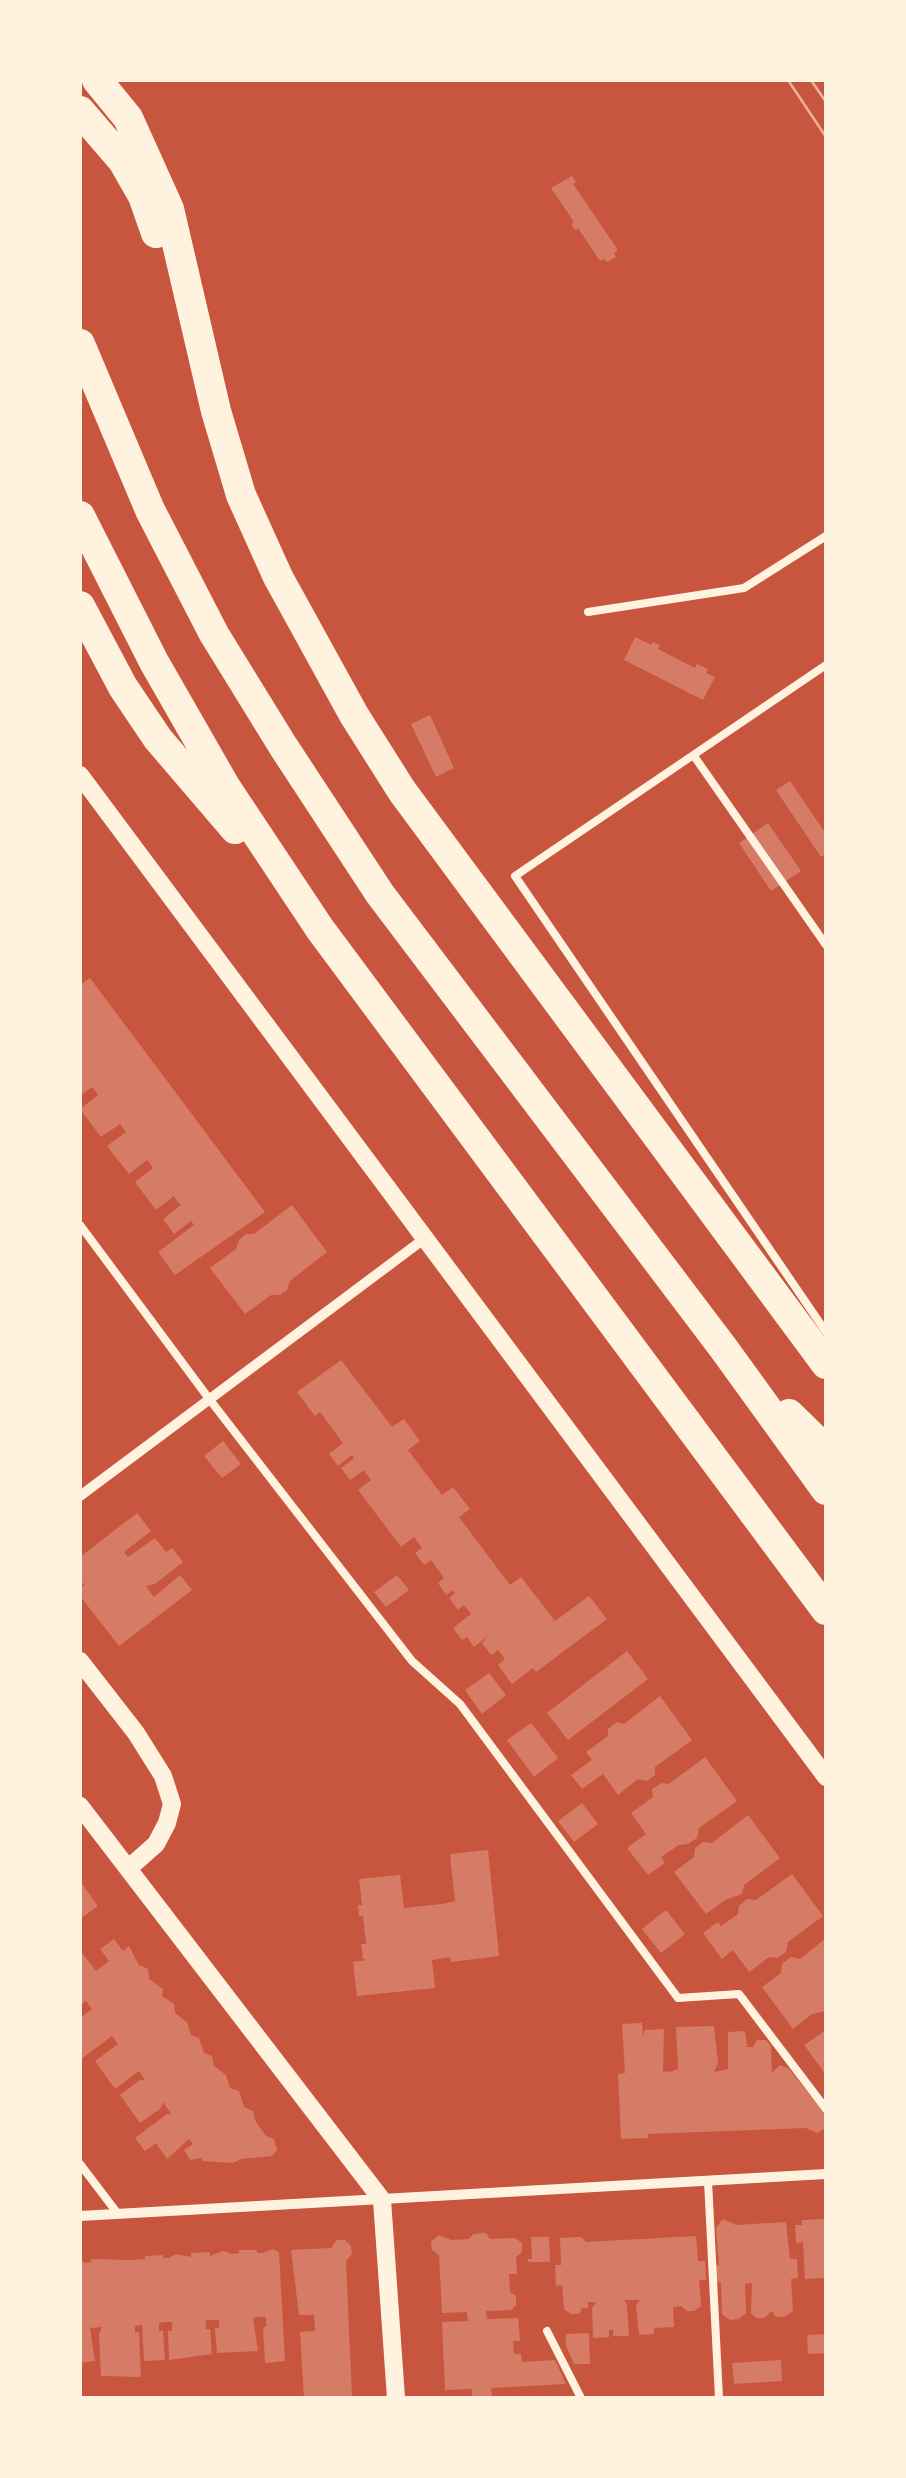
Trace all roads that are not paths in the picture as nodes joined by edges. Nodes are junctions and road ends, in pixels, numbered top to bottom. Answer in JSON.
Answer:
{"nodes":[{"id":1,"x":96,"y":80,"type":"edge"},
{"id":2,"x":80,"y":111,"type":"edge"},
{"id":3,"x":80,"y":344,"type":"edge"},
{"id":4,"x":216,"y":411,"type":"junction"},
{"id":5,"x":80,"y":516,"type":"edge"},
{"id":6,"x":826,"y":536,"type":"edge"},
{"id":7,"x":80,"y":606,"type":"edge"},
{"id":8,"x":588,"y":612,"type":"dead end"},
{"id":9,"x":826,"y":665,"type":"edge"},
{"id":10,"x":694,"y":756,"type":"junction"},
{"id":11,"x":81,"y":779,"type":"edge"},
{"id":12,"x":320,"y":929,"type":"junction"},
{"id":13,"x":826,"y":945,"type":"edge"},
{"id":14,"x":80,"y":1225,"type":"edge"},
{"id":15,"x":424,"y":1238,"type":"junction"},
{"id":16,"x":826,"y":1332,"type":"edge"},
{"id":17,"x":724,"y":1348,"type":"junction"},
{"id":18,"x":826,"y":1364,"type":"edge"},
{"id":19,"x":210,"y":1400,"type":"junction"},
{"id":20,"x":826,"y":1450,"type":"edge"},
{"id":21,"x":826,"y":1490,"type":"edge"},
{"id":22,"x":80,"y":1496,"type":"edge"},
{"id":23,"x":781,"y":1549,"type":"junction"},
{"id":24,"x":826,"y":1610,"type":"edge"},
{"id":25,"x":826,"y":1620,"type":"edge"},
{"id":26,"x":80,"y":1661,"type":"edge"},
{"id":27,"x":826,"y":1778,"type":"edge"},
{"id":28,"x":80,"y":1806,"type":"edge"},
{"id":29,"x":130,"y":1868,"type":"junction"},
{"id":30,"x":826,"y":2110,"type":"edge"},
{"id":31,"x":80,"y":2164,"type":"edge"},
{"id":32,"x":826,"y":2174,"type":"edge"},
{"id":33,"x":708,"y":2181,"type":"junction"},
{"id":34,"x":382,"y":2200,"type":"junction"},
{"id":35,"x":118,"y":2214,"type":"junction"},
{"id":36,"x":80,"y":2216,"type":"edge"},
{"id":37,"x":547,"y":2332,"type":"dead end"},
{"id":38,"x":396,"y":2398,"type":"edge"},
{"id":39,"x":581,"y":2398,"type":"edge"},
{"id":40,"x":718,"y":2398,"type":"edge"}],
"edges":[{"from":1,"to":4,"type":"highway"},
{"from":2,"to":4,"type":"highway"},
{"from":3,"to":17,"type":"highway"},
{"from":4,"to":18,"type":"highway"},
{"from":5,"to":12,"type":"highway"},
{"from":6,"to":8,"type":"lane"},
{"from":7,"to":12,"type":"highway"},
{"from":9,"to":10,"type":"lane"},
{"from":10,"to":13,"type":"lane"},
{"from":10,"to":16,"type":"lane"},
{"from":11,"to":15,"type":"street"},
{"from":12,"to":23,"type":"highway"},
{"from":14,"to":19,"type":"lane"},
{"from":15,"to":19,"type":"street"},
{"from":15,"to":27,"type":"street"},
{"from":17,"to":20,"type":"highway"},
{"from":17,"to":21,"type":"highway"},
{"from":19,"to":22,"type":"street"},
{"from":19,"to":30,"type":"lane"},
{"from":23,"to":24,"type":"highway"},
{"from":23,"to":25,"type":"highway"},
{"from":26,"to":29,"type":"street"},
{"from":28,"to":29,"type":"street"},
{"from":29,"to":34,"type":"street"},
{"from":31,"to":35,"type":"lane"},
{"from":32,"to":33,"type":"street"},
{"from":33,"to":34,"type":"street"},
{"from":33,"to":40,"type":"lane"},
{"from":34,"to":35,"type":"street"},
{"from":34,"to":38,"type":"street"},
{"from":35,"to":36,"type":"street"},
{"from":37,"to":39,"type":"lane"}]}
